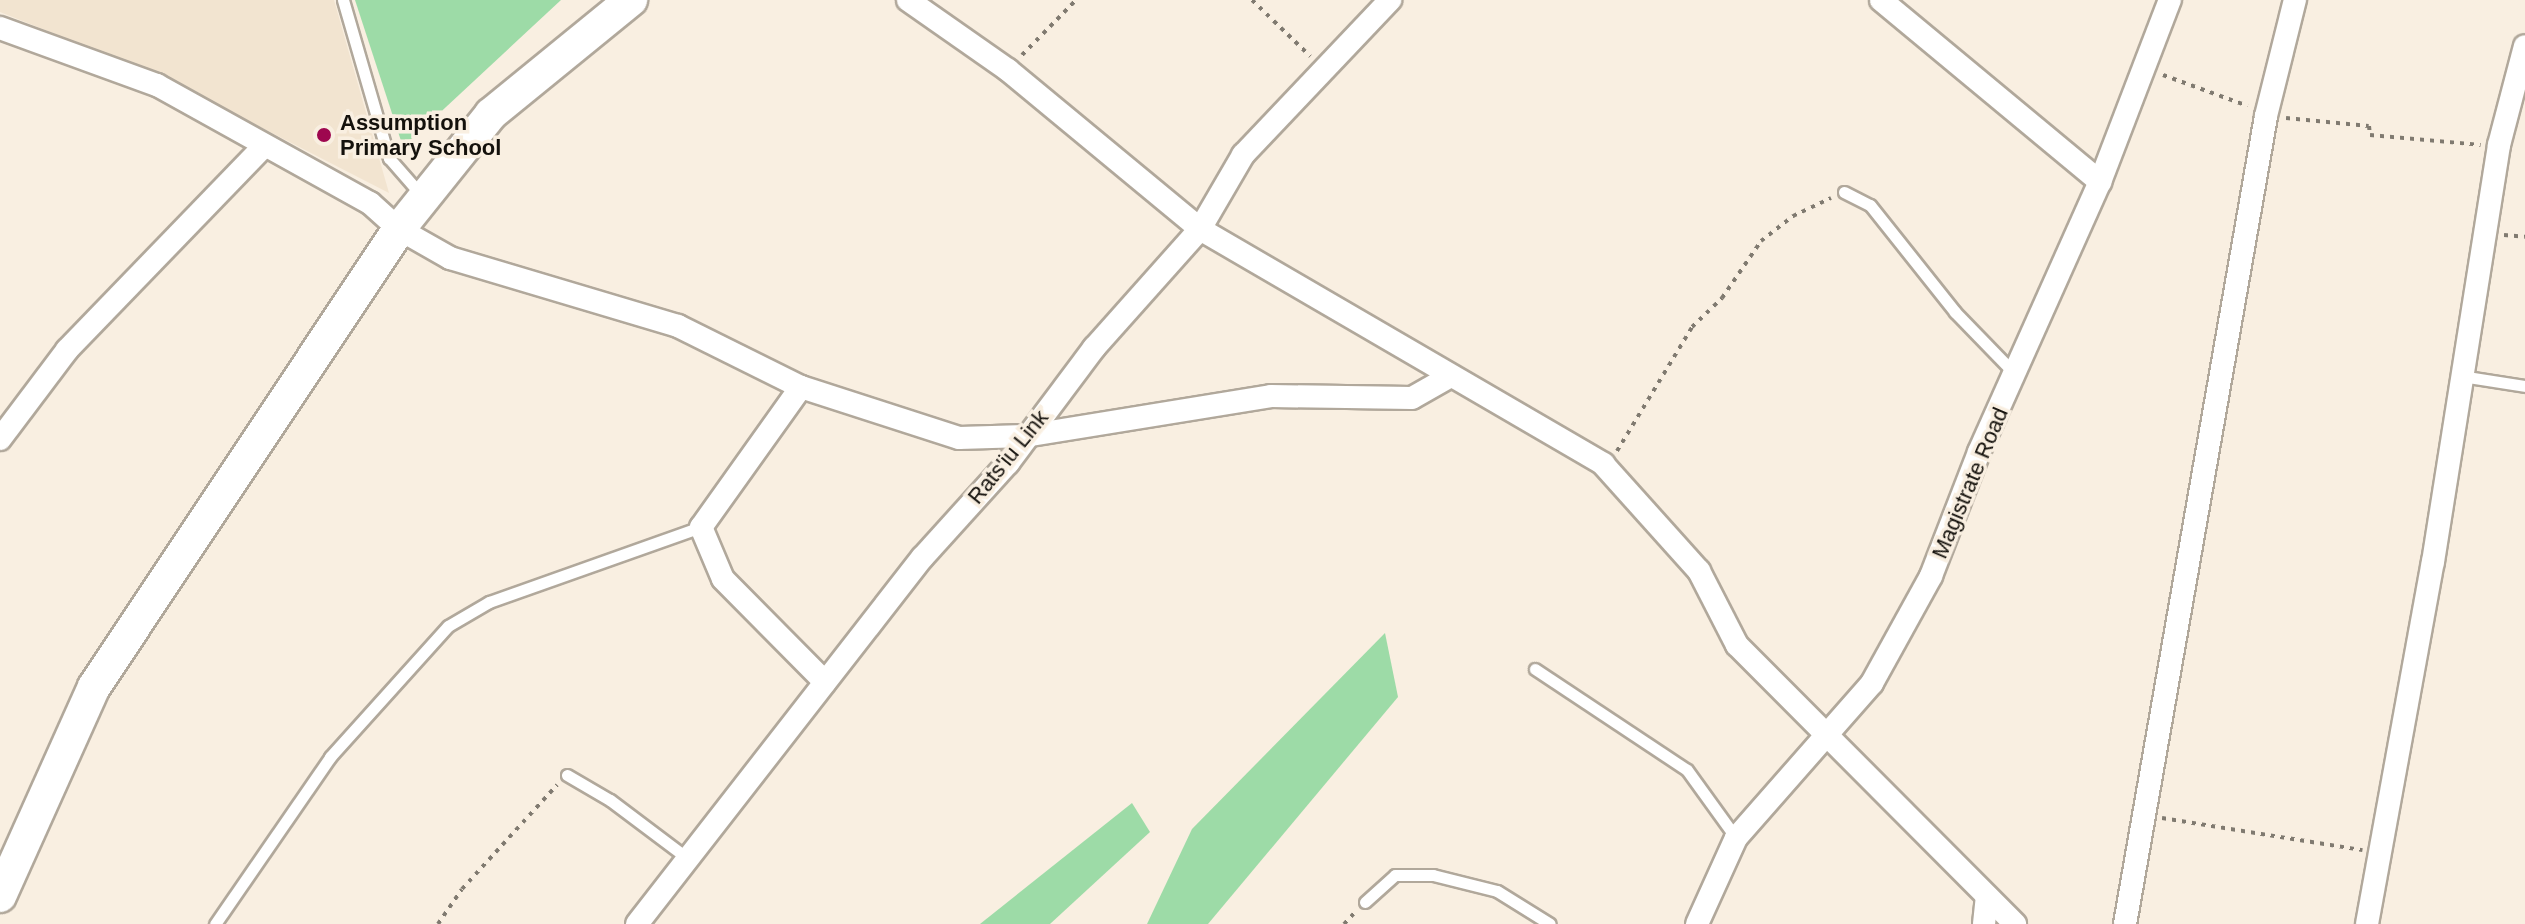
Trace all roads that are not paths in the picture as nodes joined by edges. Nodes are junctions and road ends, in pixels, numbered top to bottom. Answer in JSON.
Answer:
{"nodes":[{"id":1,"x":343,"y":0,"type":"edge"},
{"id":2,"x":631,"y":0,"type":"edge"},
{"id":3,"x":908,"y":0,"type":"edge"},
{"id":4,"x":1390,"y":0,"type":"edge"},
{"id":5,"x":1881,"y":0,"type":"edge"},
{"id":6,"x":2170,"y":0,"type":"edge"},
{"id":7,"x":2295,"y":0,"type":"edge"},
{"id":8,"x":0,"y":28,"type":"edge"},
{"id":9,"x":2525,"y":46,"type":"edge"},
{"id":10,"x":264,"y":146,"type":"junction"},
{"id":11,"x":2100,"y":182,"type":"junction"},
{"id":12,"x":1844,"y":192,"type":"road end"},
{"id":13,"x":423,"y":198,"type":"junction"},
{"id":14,"x":399,"y":229,"type":"junction"},
{"id":15,"x":1200,"y":229,"type":"junction"},
{"id":16,"x":2016,"y":375,"type":"junction"},
{"id":17,"x":2461,"y":376,"type":"junction"},
{"id":18,"x":1449,"y":377,"type":"junction"},
{"id":19,"x":2525,"y":386,"type":"edge"},
{"id":20,"x":801,"y":387,"type":"junction"},
{"id":21,"x":1025,"y":436,"type":"junction"},
{"id":22,"x":0,"y":439,"type":"edge"},
{"id":23,"x":701,"y":527,"type":"junction"},
{"id":24,"x":1535,"y":669,"type":"dead end"},
{"id":25,"x":825,"y":682,"type":"junction"},
{"id":26,"x":1826,"y":737,"type":"junction"},
{"id":27,"x":567,"y":775,"type":"road end"},
{"id":28,"x":1736,"y":838,"type":"junction"},
{"id":29,"x":8,"y":851,"type":"edge"},
{"id":30,"x":686,"y":857,"type":"junction"},
{"id":31,"x":0,"y":896,"type":"edge"},
{"id":32,"x":1987,"y":896,"type":"junction"},
{"id":33,"x":1365,"y":902,"type":"dead end"},
{"id":34,"x":215,"y":924,"type":"edge"},
{"id":35,"x":637,"y":924,"type":"edge"},
{"id":36,"x":1550,"y":924,"type":"edge"},
{"id":37,"x":1697,"y":924,"type":"edge"},
{"id":38,"x":1984,"y":924,"type":"edge"},
{"id":39,"x":2015,"y":924,"type":"edge"},
{"id":40,"x":2125,"y":924,"type":"edge"},
{"id":41,"x":2367,"y":924,"type":"edge"}],
"edges":[{"from":1,"to":13,"type":"lane"},
{"from":2,"to":13,"type":"main road"},
{"from":3,"to":15,"type":"street"},
{"from":4,"to":15,"type":"street","name":"Rats'iu Link"},
{"from":5,"to":11,"type":"street"},
{"from":6,"to":11,"type":"street","name":"Magistrate Road"},
{"from":7,"to":40,"type":"street"},
{"from":8,"to":10,"type":"street"},
{"from":9,"to":17,"type":"street"},
{"from":10,"to":14,"type":"street"},
{"from":10,"to":22,"type":"street"},
{"from":11,"to":16,"type":"street","name":"Magistrate Road"},
{"from":12,"to":16,"type":"lane"},
{"from":13,"to":14,"type":"main road"},
{"from":14,"to":20,"type":"street"},
{"from":14,"to":29,"type":"main road"},
{"from":15,"to":18,"type":"street"},
{"from":15,"to":21,"type":"street","name":"Rats'iu Link"},
{"from":16,"to":26,"type":"street","name":"Magistrate Road"},
{"from":17,"to":19,"type":"lane"},
{"from":17,"to":41,"type":"street"},
{"from":18,"to":21,"type":"street"},
{"from":18,"to":26,"type":"street"},
{"from":20,"to":21,"type":"street"},
{"from":20,"to":23,"type":"street"},
{"from":21,"to":25,"type":"street","name":"Rats'iu Link"},
{"from":23,"to":25,"type":"street"},
{"from":23,"to":34,"type":"lane"},
{"from":24,"to":28,"type":"lane"},
{"from":25,"to":30,"type":"street","name":"Rats'iu Link"},
{"from":26,"to":28,"type":"street","name":"Magistrate Road"},
{"from":26,"to":32,"type":"street"},
{"from":27,"to":30,"type":"lane"},
{"from":28,"to":37,"type":"street","name":"Magistrate Road"},
{"from":29,"to":31,"type":"main road"},
{"from":30,"to":35,"type":"street","name":"Rats'iu Link"},
{"from":32,"to":38,"type":"street"},
{"from":32,"to":39,"type":"street"},
{"from":33,"to":36,"type":"lane"}]}
